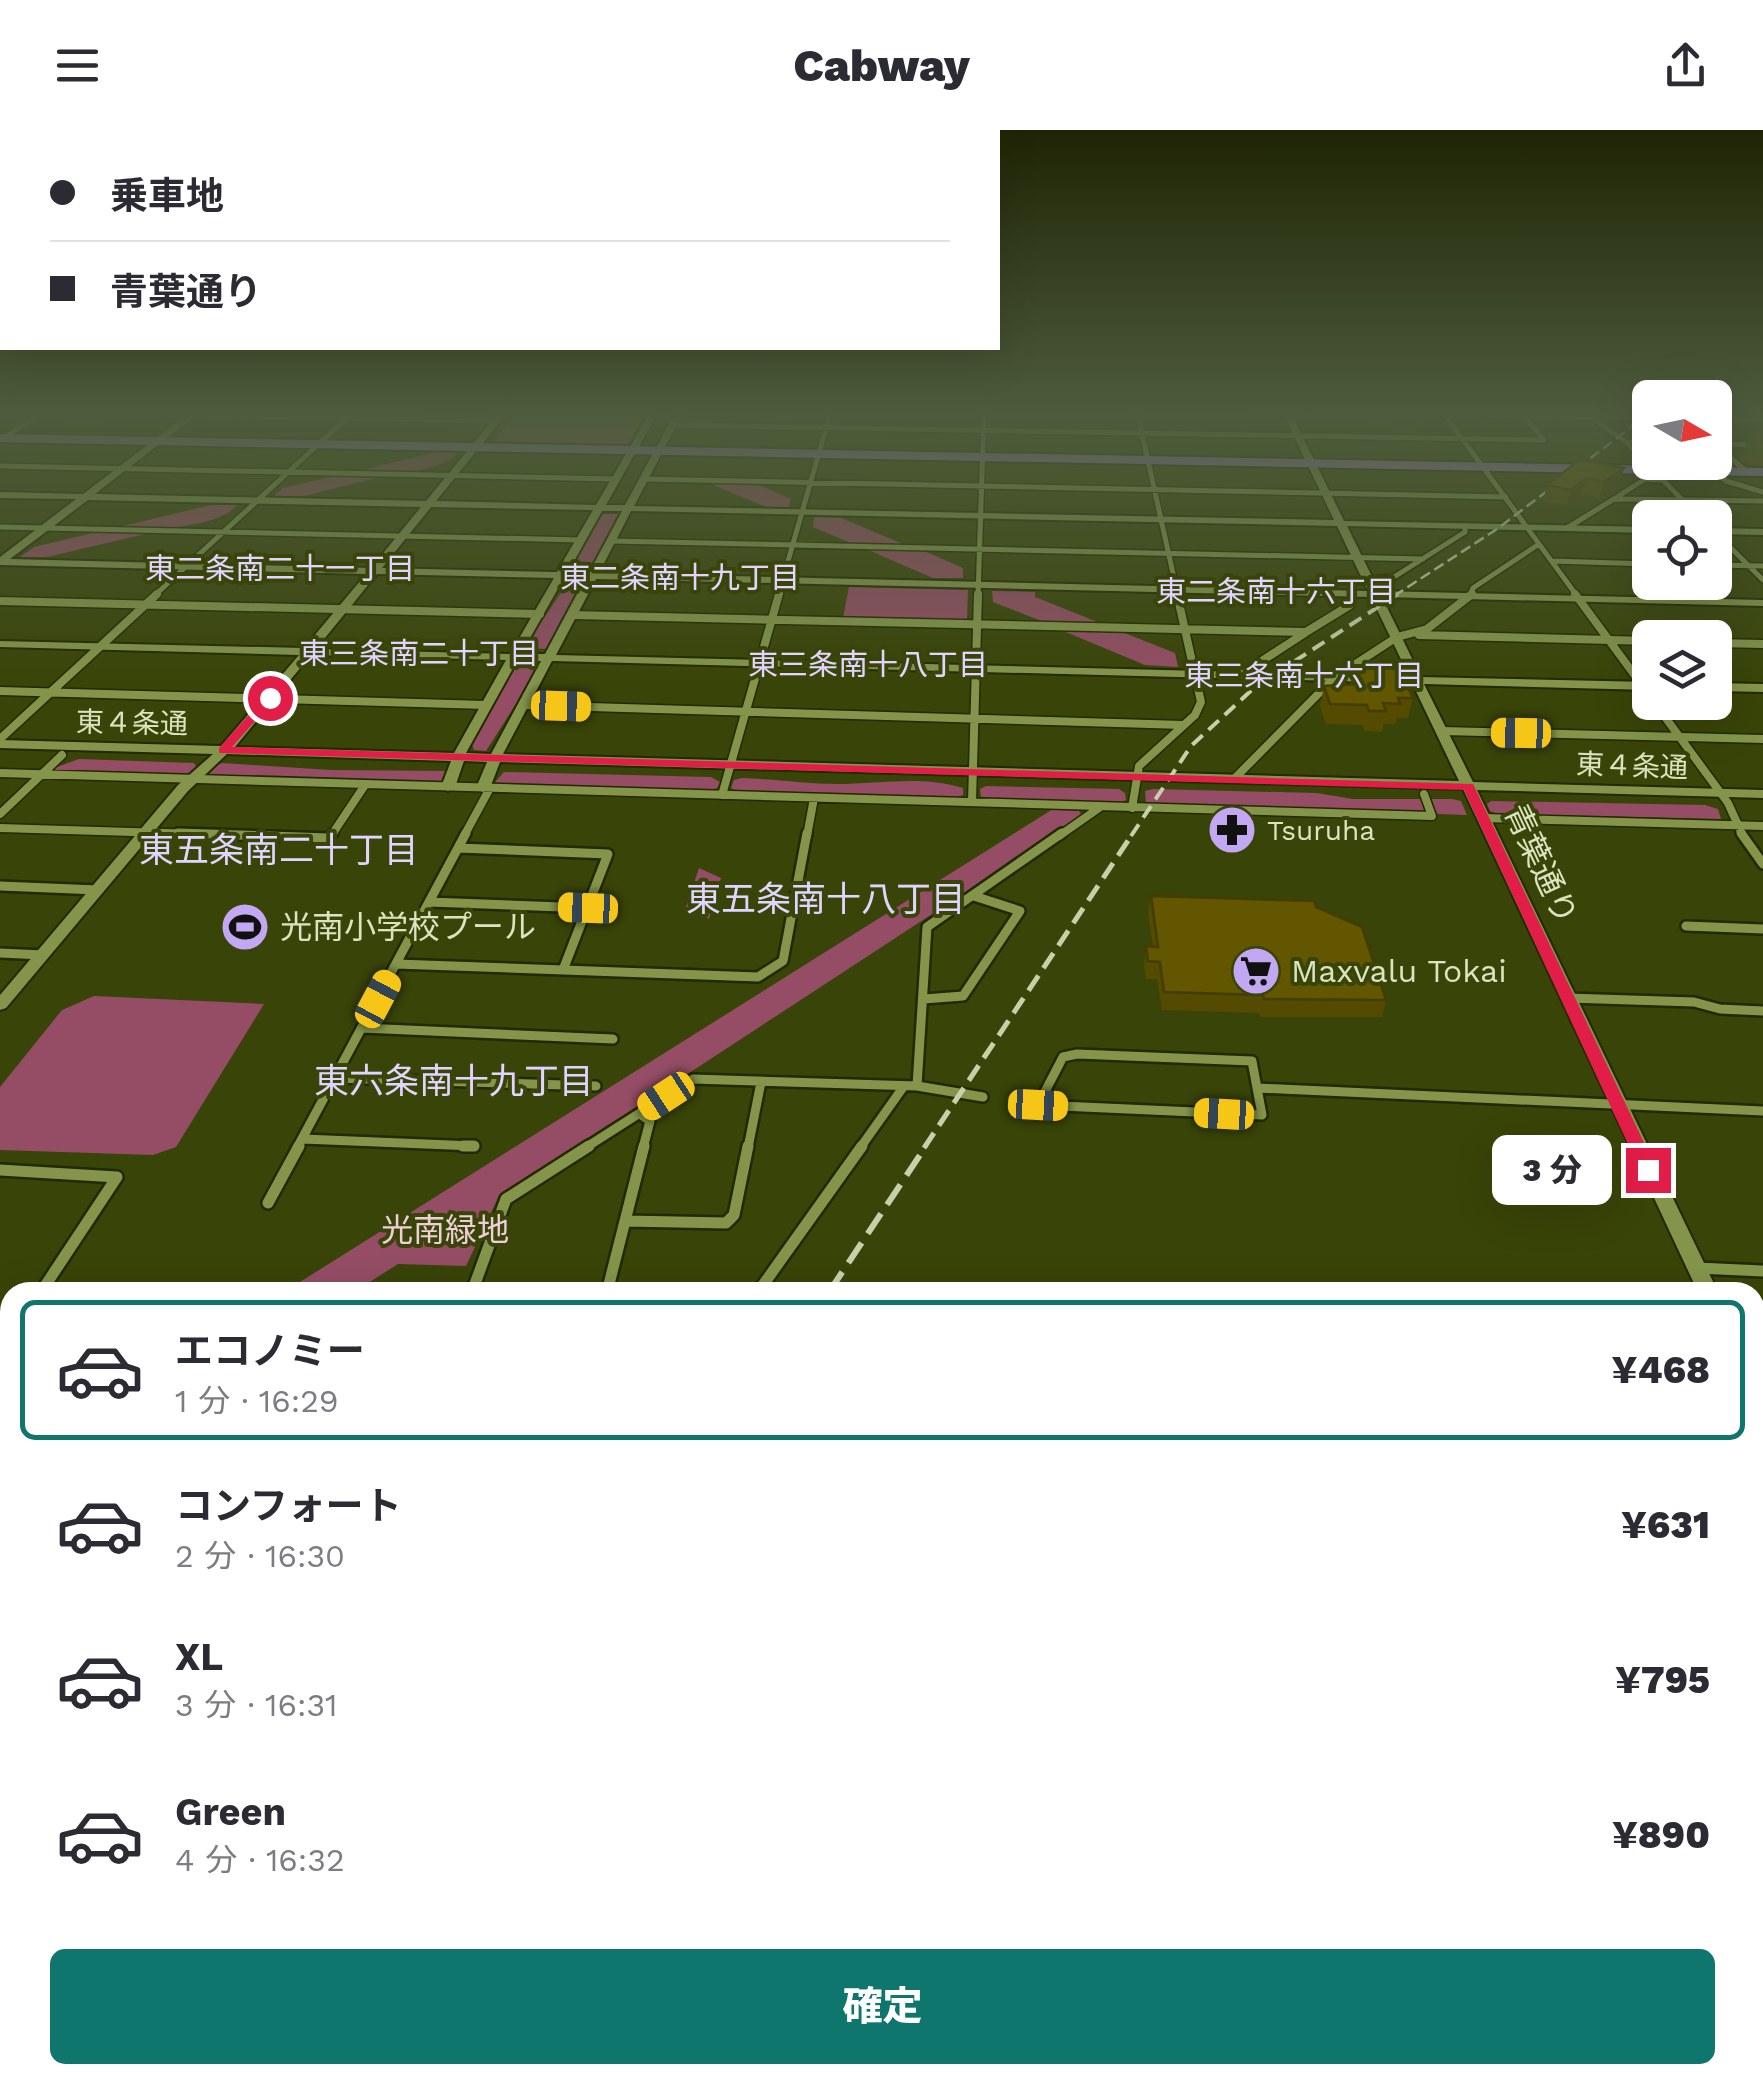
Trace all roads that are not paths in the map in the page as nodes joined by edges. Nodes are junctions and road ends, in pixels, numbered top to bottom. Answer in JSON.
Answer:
{"nodes":[{"id":1,"x":79,"y":502,"type":"edge"},
{"id":2,"x":254,"y":502,"type":"edge"},
{"id":3,"x":350,"y":502,"type":"edge"},
{"id":4,"x":601,"y":502,"type":"edge"},
{"id":5,"x":632,"y":502,"type":"edge"},
{"id":6,"x":805,"y":502,"type":"edge"},
{"id":7,"x":981,"y":502,"type":"edge"},
{"id":8,"x":1157,"y":502,"type":"edge"},
{"id":9,"x":1333,"y":502,"type":"edge"},
{"id":10,"x":1510,"y":502,"type":"edge"},
{"id":11,"x":1606,"y":502,"type":"edge"},
{"id":12,"x":428,"y":504,"type":"junction"},
{"id":13,"x":598,"y":508,"type":"junction"},
{"id":14,"x":629,"y":508,"type":"junction"},
{"id":15,"x":802,"y":512,"type":"junction"},
{"id":16,"x":980,"y":516,"type":"junction"},
{"id":17,"x":1160,"y":520,"type":"junction"},
{"id":18,"x":1342,"y":523,"type":"junction"},
{"id":19,"x":1465,"y":526,"type":"junction"},
{"id":20,"x":0,"y":527,"type":"edge"},
{"id":21,"x":44,"y":528,"type":"junction"},
{"id":22,"x":1528,"y":528,"type":"junction"},
{"id":23,"x":1567,"y":528,"type":"junction"},
{"id":24,"x":1632,"y":530,"type":"edge"},
{"id":25,"x":223,"y":532,"type":"junction"},
{"id":26,"x":1732,"y":532,"type":"edge"},
{"id":27,"x":1763,"y":532,"type":"edge"},
{"id":28,"x":403,"y":536,"type":"junction"},
{"id":29,"x":581,"y":540,"type":"junction"},
{"id":30,"x":612,"y":541,"type":"junction"},
{"id":31,"x":1539,"y":544,"type":"junction"},
{"id":32,"x":793,"y":545,"type":"junction"},
{"id":33,"x":979,"y":549,"type":"junction"},
{"id":34,"x":1732,"y":549,"type":"edge"},
{"id":35,"x":1168,"y":553,"type":"junction"},
{"id":36,"x":1359,"y":557,"type":"junction"},
{"id":37,"x":1423,"y":558,"type":"junction"},
{"id":38,"x":1552,"y":561,"type":"junction"},
{"id":39,"x":0,"y":562,"type":"edge"},
{"id":40,"x":1632,"y":563,"type":"edge"},
{"id":41,"x":184,"y":566,"type":"junction"},
{"id":42,"x":1732,"y":566,"type":"edge"},
{"id":43,"x":1749,"y":566,"type":"junction"},
{"id":44,"x":1763,"y":566,"type":"edge"},
{"id":45,"x":375,"y":571,"type":"junction"},
{"id":46,"x":561,"y":575,"type":"junction"},
{"id":47,"x":593,"y":576,"type":"junction"},
{"id":48,"x":1369,"y":579,"type":"junction"},
{"id":49,"x":783,"y":580,"type":"junction"},
{"id":50,"x":1763,"y":580,"type":"edge"},
{"id":51,"x":979,"y":585,"type":"junction"},
{"id":52,"x":1176,"y":589,"type":"junction"},
{"id":53,"x":1375,"y":594,"type":"junction"},
{"id":54,"x":1471,"y":596,"type":"junction"},
{"id":55,"x":1580,"y":599,"type":"junction"},
{"id":56,"x":0,"y":601,"type":"edge"},
{"id":57,"x":1763,"y":603,"type":"edge"},
{"id":58,"x":144,"y":604,"type":"junction"},
{"id":59,"x":1350,"y":605,"type":"dead end"},
{"id":60,"x":342,"y":609,"type":"junction"},
{"id":61,"x":540,"y":614,"type":"junction"},
{"id":62,"x":573,"y":615,"type":"junction"},
{"id":63,"x":772,"y":619,"type":"junction"},
{"id":64,"x":978,"y":624,"type":"junction"},
{"id":65,"x":1185,"y":630,"type":"junction"},
{"id":66,"x":1306,"y":632,"type":"junction"},
{"id":67,"x":1413,"y":634,"type":"junction"},
{"id":68,"x":1398,"y":638,"type":"junction"},
{"id":69,"x":1609,"y":640,"type":"junction"},
{"id":70,"x":1632,"y":641,"type":"edge"},
{"id":71,"x":1732,"y":643,"type":"edge"},
{"id":72,"x":0,"y":644,"type":"edge"},
{"id":73,"x":1763,"y":644,"type":"edge"},
{"id":74,"x":100,"y":646,"type":"junction"},
{"id":75,"x":308,"y":651,"type":"junction"},
{"id":76,"x":515,"y":657,"type":"junction"},
{"id":77,"x":549,"y":658,"type":"junction"},
{"id":78,"x":759,"y":663,"type":"junction"},
{"id":79,"x":976,"y":668,"type":"junction"},
{"id":80,"x":1632,"y":670,"type":"edge"},
{"id":81,"x":1196,"y":674,"type":"junction"},
{"id":82,"x":1240,"y":675,"type":"junction"},
{"id":83,"x":1334,"y":678,"type":"junction"},
{"id":84,"x":1416,"y":680,"type":"junction"},
{"id":85,"x":1732,"y":687,"type":"edge"},
{"id":86,"x":1632,"y":688,"type":"edge"},
{"id":87,"x":1763,"y":688,"type":"edge"},
{"id":88,"x":0,"y":691,"type":"edge"},
{"id":89,"x":50,"y":692,"type":"junction"},
{"id":90,"x":270,"y":698,"type":"junction"},
{"id":91,"x":486,"y":704,"type":"junction"},
{"id":92,"x":524,"y":705,"type":"junction"},
{"id":93,"x":746,"y":711,"type":"junction"},
{"id":94,"x":974,"y":716,"type":"junction"},
{"id":95,"x":1667,"y":720,"type":"edge"},
{"id":96,"x":1183,"y":724,"type":"junction"},
{"id":97,"x":1442,"y":731,"type":"junction"},
{"id":98,"x":1679,"y":736,"type":"junction"},
{"id":99,"x":1763,"y":738,"type":"edge"},
{"id":100,"x":0,"y":742,"type":"edge"},
{"id":101,"x":0,"y":753,"type":"edge"},
{"id":102,"x":62,"y":755,"type":"junction"},
{"id":103,"x":218,"y":755,"type":"junction"},
{"id":104,"x":458,"y":762,"type":"junction"},
{"id":105,"x":494,"y":762,"type":"junction"},
{"id":106,"x":730,"y":769,"type":"junction"},
{"id":107,"x":0,"y":773,"type":"edge"},
{"id":108,"x":39,"y":774,"type":"junction"},
{"id":109,"x":973,"y":776,"type":"junction"},
{"id":110,"x":1235,"y":778,"type":"junction"},
{"id":111,"x":191,"y":780,"type":"junction"},
{"id":112,"x":1137,"y":781,"type":"junction"},
{"id":113,"x":364,"y":785,"type":"junction"},
{"id":114,"x":448,"y":788,"type":"junction"},
{"id":115,"x":487,"y":788,"type":"junction"},
{"id":116,"x":1471,"y":791,"type":"junction"},
{"id":117,"x":1424,"y":794,"type":"junction"},
{"id":118,"x":1763,"y":794,"type":"edge"},
{"id":119,"x":722,"y":795,"type":"junction"},
{"id":120,"x":814,"y":798,"type":"junction"},
{"id":121,"x":1724,"y":798,"type":"junction"},
{"id":122,"x":972,"y":802,"type":"junction"},
{"id":123,"x":1763,"y":803,"type":"edge"},
{"id":124,"x":1100,"y":808,"type":"junction"},
{"id":125,"x":1132,"y":808,"type":"junction"},
{"id":126,"x":0,"y":814,"type":"edge"},
{"id":127,"x":1484,"y":818,"type":"junction"},
{"id":128,"x":1735,"y":825,"type":"junction"},
{"id":129,"x":1763,"y":826,"type":"edge"},
{"id":130,"x":0,"y":828,"type":"edge"},
{"id":131,"x":146,"y":831,"type":"junction"},
{"id":132,"x":458,"y":848,"type":"junction"},
{"id":133,"x":1763,"y":864,"type":"edge"},
{"id":134,"x":0,"y":886,"type":"edge"},
{"id":135,"x":98,"y":890,"type":"junction"},
{"id":136,"x":974,"y":896,"type":"junction"},
{"id":137,"x":429,"y":902,"type":"junction"},
{"id":138,"x":588,"y":908,"type":"junction"},
{"id":139,"x":1686,"y":926,"type":"dead end"},
{"id":140,"x":1763,"y":929,"type":"edge"},
{"id":141,"x":0,"y":953,"type":"edge"},
{"id":142,"x":43,"y":955,"type":"junction"},
{"id":143,"x":396,"y":964,"type":"junction"},
{"id":144,"x":562,"y":970,"type":"junction"},
{"id":145,"x":1568,"y":998,"type":"junction"},
{"id":146,"x":924,"y":999,"type":"junction"},
{"id":147,"x":0,"y":1005,"type":"edge"},
{"id":148,"x":1763,"y":1010,"type":"edge"},
{"id":149,"x":362,"y":1028,"type":"junction"},
{"id":150,"x":613,"y":1039,"type":"dead end"},
{"id":151,"x":335,"y":1078,"type":"junction"},
{"id":152,"x":762,"y":1082,"type":"junction"},
{"id":153,"x":596,"y":1086,"type":"dead end"},
{"id":154,"x":911,"y":1086,"type":"junction"},
{"id":155,"x":1258,"y":1088,"type":"junction"},
{"id":156,"x":983,"y":1097,"type":"dead end"},
{"id":157,"x":1617,"y":1105,"type":"junction"},
{"id":158,"x":1763,"y":1111,"type":"edge"},
{"id":159,"x":640,"y":1114,"type":"junction"},
{"id":160,"x":303,"y":1138,"type":"junction"},
{"id":161,"x":474,"y":1146,"type":"dead end"},
{"id":162,"x":0,"y":1170,"type":"edge"},
{"id":163,"x":268,"y":1203,"type":"dead end"},
{"id":164,"x":626,"y":1220,"type":"junction"},
{"id":165,"x":1696,"y":1268,"type":"junction"},
{"id":166,"x":1763,"y":1271,"type":"edge"},
{"id":167,"x":48,"y":1282,"type":"edge"},
{"id":168,"x":476,"y":1282,"type":"edge"},
{"id":169,"x":610,"y":1282,"type":"edge"},
{"id":170,"x":765,"y":1282,"type":"edge"},
{"id":171,"x":1703,"y":1282,"type":"edge"}],
"edges":[{"from":1,"to":21,"type":"street"},
{"from":2,"to":25,"type":"street"},
{"from":3,"to":12,"type":"street"},
{"from":4,"to":13,"type":"street"},
{"from":5,"to":14,"type":"street"},
{"from":6,"to":15,"type":"street"},
{"from":7,"to":16,"type":"street"},
{"from":8,"to":17,"type":"street"},
{"from":9,"to":18,"type":"street","name":"青葉通り"},
{"from":10,"to":22,"type":"street"},
{"from":11,"to":23,"type":"street"},
{"from":12,"to":13,"type":"street"},
{"from":12,"to":28,"type":"street"},
{"from":13,"to":14,"type":"street"},
{"from":13,"to":29,"type":"street"},
{"from":14,"to":15,"type":"street"},
{"from":14,"to":30,"type":"street"},
{"from":15,"to":16,"type":"street"},
{"from":15,"to":32,"type":"street"},
{"from":16,"to":17,"type":"street"},
{"from":16,"to":33,"type":"street"},
{"from":17,"to":18,"type":"street"},
{"from":17,"to":35,"type":"street"},
{"from":18,"to":19,"type":"street"},
{"from":18,"to":36,"type":"street","name":"青葉通り"},
{"from":19,"to":22,"type":"street"},
{"from":19,"to":37,"type":"street"},
{"from":20,"to":21,"type":"street"},
{"from":21,"to":25,"type":"street"},
{"from":21,"to":39,"type":"street"},
{"from":22,"to":23,"type":"street"},
{"from":22,"to":31,"type":"street"},
{"from":23,"to":24,"type":"street"},
{"from":25,"to":28,"type":"street"},
{"from":25,"to":41,"type":"street"},
{"from":26,"to":27,"type":"street"},
{"from":28,"to":29,"type":"street"},
{"from":28,"to":45,"type":"street"},
{"from":29,"to":46,"type":"street"},
{"from":30,"to":32,"type":"street"},
{"from":30,"to":47,"type":"street"},
{"from":31,"to":38,"type":"street"},
{"from":31,"to":54,"type":"street"},
{"from":32,"to":33,"type":"street"},
{"from":32,"to":49,"type":"street"},
{"from":33,"to":35,"type":"street"},
{"from":33,"to":51,"type":"street"},
{"from":34,"to":43,"type":"street"},
{"from":35,"to":36,"type":"street"},
{"from":35,"to":52,"type":"street"},
{"from":36,"to":37,"type":"street"},
{"from":36,"to":48,"type":"street","name":"青葉通り"},
{"from":37,"to":48,"type":"street"},
{"from":38,"to":40,"type":"street"},
{"from":38,"to":55,"type":"street"},
{"from":39,"to":41,"type":"street"},
{"from":41,"to":45,"type":"street"},
{"from":41,"to":58,"type":"street"},
{"from":42,"to":43,"type":"street"},
{"from":43,"to":44,"type":"street"},
{"from":43,"to":50,"type":"street"},
{"from":45,"to":46,"type":"street"},
{"from":45,"to":60,"type":"street"},
{"from":46,"to":47,"type":"street"},
{"from":46,"to":61,"type":"street"},
{"from":47,"to":49,"type":"street"},
{"from":47,"to":62,"type":"street"},
{"from":48,"to":53,"type":"street","name":"青葉通り"},
{"from":49,"to":51,"type":"street"},
{"from":49,"to":63,"type":"street"},
{"from":51,"to":52,"type":"street"},
{"from":51,"to":64,"type":"street"},
{"from":52,"to":53,"type":"street"},
{"from":52,"to":65,"type":"street"},
{"from":53,"to":54,"type":"street"},
{"from":53,"to":68,"type":"street","name":"青葉通り"},
{"from":54,"to":55,"type":"street"},
{"from":54,"to":67,"type":"street"},
{"from":55,"to":57,"type":"street"},
{"from":55,"to":69,"type":"street"},
{"from":56,"to":58,"type":"street"},
{"from":58,"to":60,"type":"street"},
{"from":58,"to":74,"type":"street"},
{"from":59,"to":66,"type":"street"},
{"from":60,"to":61,"type":"street"},
{"from":60,"to":75,"type":"street"},
{"from":61,"to":76,"type":"street"},
{"from":62,"to":63,"type":"street"},
{"from":62,"to":77,"type":"street"},
{"from":63,"to":64,"type":"street"},
{"from":63,"to":78,"type":"street"},
{"from":64,"to":65,"type":"street"},
{"from":64,"to":79,"type":"street"},
{"from":65,"to":66,"type":"street"},
{"from":65,"to":81,"type":"street"},
{"from":66,"to":82,"type":"street"},
{"from":67,"to":68,"type":"street"},
{"from":67,"to":69,"type":"street"},
{"from":68,"to":83,"type":"street"},
{"from":68,"to":84,"type":"street","name":"青葉通り"},
{"from":69,"to":70,"type":"street"},
{"from":69,"to":80,"type":"street"},
{"from":71,"to":73,"type":"street"},
{"from":72,"to":74,"type":"street"},
{"from":74,"to":75,"type":"street"},
{"from":74,"to":89,"type":"street"},
{"from":75,"to":76,"type":"street"},
{"from":75,"to":90,"type":"street"},
{"from":76,"to":77,"type":"street"},
{"from":76,"to":91,"type":"street"},
{"from":77,"to":78,"type":"street"},
{"from":77,"to":92,"type":"street"},
{"from":78,"to":79,"type":"street"},
{"from":78,"to":93,"type":"street"},
{"from":79,"to":81,"type":"street"},
{"from":79,"to":94,"type":"street"},
{"from":81,"to":82,"type":"street"},
{"from":81,"to":96,"type":"street"},
{"from":82,"to":83,"type":"street"},
{"from":83,"to":84,"type":"street"},
{"from":83,"to":110,"type":"street"},
{"from":84,"to":86,"type":"street"},
{"from":84,"to":97,"type":"street","name":"青葉通り"},
{"from":85,"to":87,"type":"street"},
{"from":88,"to":89,"type":"street"},
{"from":89,"to":90,"type":"street"},
{"from":89,"to":100,"type":"street"},
{"from":90,"to":91,"type":"street"},
{"from":90,"to":103,"type":"street"},
{"from":91,"to":104,"type":"street"},
{"from":92,"to":93,"type":"street"},
{"from":92,"to":105,"type":"street"},
{"from":93,"to":94,"type":"street"},
{"from":93,"to":106,"type":"street"},
{"from":94,"to":96,"type":"street"},
{"from":94,"to":109,"type":"street"},
{"from":95,"to":98,"type":"street"},
{"from":96,"to":112,"type":"street"},
{"from":97,"to":98,"type":"street"},
{"from":97,"to":116,"type":"street","name":"青葉通り"},
{"from":98,"to":99,"type":"street"},
{"from":98,"to":121,"type":"street"},
{"from":100,"to":103,"type":"street","name":"東４条通"},
{"from":101,"to":102,"type":"street","name":"東４条通"},
{"from":102,"to":103,"type":"street","name":"東４条通"},
{"from":102,"to":108,"type":"street"},
{"from":103,"to":104,"type":"street","name":"東４条通"},
{"from":103,"to":111,"type":"street"},
{"from":104,"to":105,"type":"street","name":"東４条通"},
{"from":104,"to":114,"type":"street"},
{"from":105,"to":106,"type":"street","name":"東４条通"},
{"from":105,"to":115,"type":"street"},
{"from":106,"to":109,"type":"street","name":"東４条通"},
{"from":106,"to":119,"type":"street"},
{"from":107,"to":108,"type":"street"},
{"from":108,"to":111,"type":"street"},
{"from":108,"to":126,"type":"street"},
{"from":109,"to":112,"type":"street","name":"東４条通"},
{"from":109,"to":122,"type":"street"},
{"from":110,"to":112,"type":"street","name":"東４条通"},
{"from":110,"to":116,"type":"street","name":"東４条通"},
{"from":111,"to":113,"type":"street"},
{"from":111,"to":131,"type":"street"},
{"from":112,"to":117,"type":"street","name":"東４条通"},
{"from":112,"to":125,"type":"street"},
{"from":113,"to":114,"type":"street"},
{"from":113,"to":131,"type":"street"},
{"from":114,"to":115,"type":"street"},
{"from":115,"to":119,"type":"street"},
{"from":115,"to":132,"type":"street"},
{"from":116,"to":117,"type":"street","name":"東４条通"},
{"from":116,"to":121,"type":"street","name":"東４条通"},
{"from":116,"to":127,"type":"street","name":"青葉通り"},
{"from":117,"to":125,"type":"street"},
{"from":118,"to":121,"type":"street","name":"東４条通"},
{"from":119,"to":120,"type":"street"},
{"from":120,"to":122,"type":"street"},
{"from":120,"to":144,"type":"street"},
{"from":121,"to":123,"type":"street","name":"東４条通"},
{"from":121,"to":128,"type":"street"},
{"from":122,"to":124,"type":"street"},
{"from":124,"to":125,"type":"street"},
{"from":124,"to":136,"type":"street"},
{"from":127,"to":128,"type":"street"},
{"from":127,"to":145,"type":"street","name":"青葉通り"},
{"from":128,"to":129,"type":"street"},
{"from":128,"to":133,"type":"street"},
{"from":130,"to":131,"type":"street"},
{"from":131,"to":135,"type":"street"},
{"from":132,"to":137,"type":"street"},
{"from":132,"to":138,"type":"street"},
{"from":134,"to":135,"type":"street"},
{"from":135,"to":142,"type":"street"},
{"from":136,"to":146,"type":"street"},
{"from":136,"to":146,"type":"street"},
{"from":137,"to":138,"type":"street"},
{"from":137,"to":143,"type":"street"},
{"from":138,"to":144,"type":"street"},
{"from":139,"to":140,"type":"street"},
{"from":141,"to":142,"type":"street"},
{"from":142,"to":147,"type":"street"},
{"from":143,"to":144,"type":"street"},
{"from":143,"to":149,"type":"street"},
{"from":145,"to":148,"type":"street"},
{"from":145,"to":157,"type":"street","name":"青葉通り"},
{"from":146,"to":154,"type":"street"},
{"from":149,"to":150,"type":"street"},
{"from":149,"to":151,"type":"street"},
{"from":151,"to":153,"type":"street"},
{"from":151,"to":160,"type":"street"},
{"from":152,"to":154,"type":"street"},
{"from":152,"to":159,"type":"street"},
{"from":152,"to":164,"type":"street"},
{"from":154,"to":156,"type":"street"},
{"from":154,"to":170,"type":"street"},
{"from":155,"to":155,"type":"street"},
{"from":155,"to":157,"type":"street"},
{"from":157,"to":158,"type":"street"},
{"from":157,"to":165,"type":"street","name":"青葉通り"},
{"from":159,"to":164,"type":"street"},
{"from":159,"to":168,"type":"street"},
{"from":160,"to":161,"type":"street"},
{"from":160,"to":163,"type":"street"},
{"from":162,"to":167,"type":"street"},
{"from":164,"to":169,"type":"street"},
{"from":165,"to":166,"type":"street"},
{"from":165,"to":171,"type":"street","name":"青葉通り"}]}
